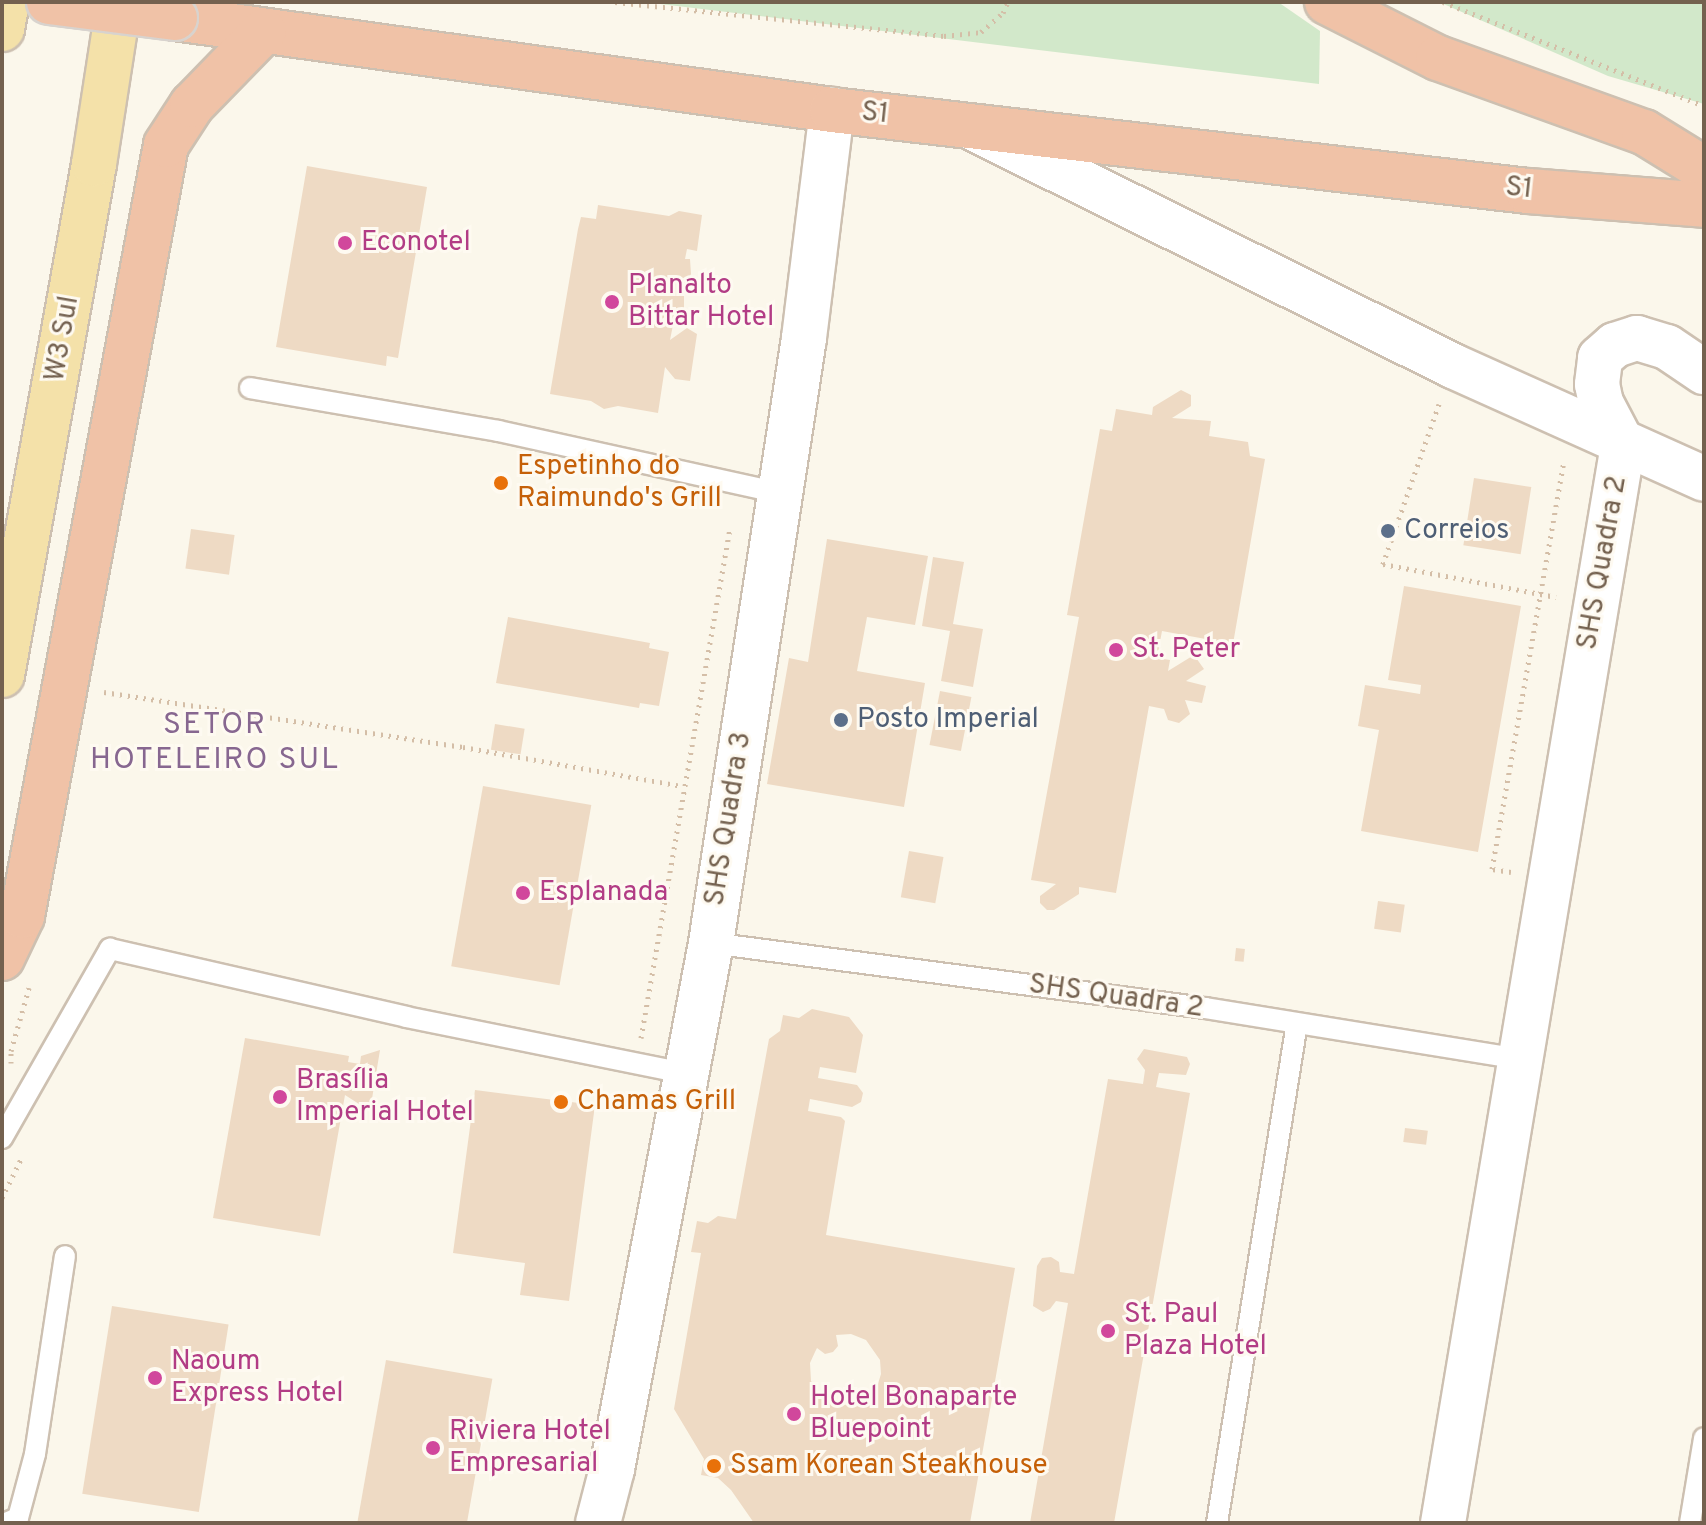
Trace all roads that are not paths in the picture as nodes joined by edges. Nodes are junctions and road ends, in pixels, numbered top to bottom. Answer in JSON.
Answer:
{"nodes":[{"id":1,"x":7,"y":2,"type":"edge"},
{"id":2,"x":49,"y":2,"type":"edge"},
{"id":3,"x":119,"y":2,"type":"edge"},
{"id":4,"x":1327,"y":2,"type":"edge"},
{"id":5,"x":2,"y":29,"type":"edge"},
{"id":6,"x":264,"y":31,"type":"junction"},
{"id":7,"x":832,"y":110,"type":"junction"},
{"id":8,"x":962,"y":123,"type":"junction"},
{"id":9,"x":1704,"y":169,"type":"edge"},
{"id":10,"x":1704,"y":205,"type":"edge"},
{"id":11,"x":1704,"y":372,"type":"edge"},
{"id":12,"x":250,"y":388,"type":"dead end"},
{"id":13,"x":1623,"y":445,"type":"junction"},
{"id":14,"x":1704,"y":479,"type":"edge"},
{"id":15,"x":758,"y":488,"type":"junction"},
{"id":16,"x":2,"y":675,"type":"edge"},
{"id":17,"x":711,"y":943,"type":"junction"},
{"id":18,"x":2,"y":958,"type":"edge"},
{"id":19,"x":1297,"y":1023,"type":"junction"},
{"id":20,"x":1520,"y":1059,"type":"junction"},
{"id":21,"x":684,"y":1073,"type":"junction"},
{"id":22,"x":2,"y":1138,"type":"edge"},
{"id":23,"x":65,"y":1256,"type":"dead end"},
{"id":24,"x":1704,"y":1438,"type":"edge"},
{"id":25,"x":6,"y":1523,"type":"edge"},
{"id":26,"x":598,"y":1523,"type":"edge"},
{"id":27,"x":1217,"y":1523,"type":"edge"},
{"id":28,"x":1443,"y":1523,"type":"edge"},
{"id":29,"x":1690,"y":1523,"type":"edge"}],
"edges":[{"from":1,"to":5,"type":"main road"},
{"from":2,"to":6,"type":"highway","name":"S1","bridge":true},
{"from":3,"to":16,"type":"main road","name":"W3 Sul"},
{"from":4,"to":9,"type":"highway"},
{"from":6,"to":7,"type":"highway","name":"S1"},
{"from":6,"to":18,"type":"highway"},
{"from":7,"to":8,"type":"highway","name":"S1"},
{"from":7,"to":15,"type":"street","name":"SHS Quadra 3"},
{"from":8,"to":10,"type":"highway","name":"S1"},
{"from":8,"to":13,"type":"street"},
{"from":11,"to":13,"type":"street"},
{"from":12,"to":15,"type":"lane"},
{"from":13,"to":14,"type":"street"},
{"from":13,"to":20,"type":"street","name":"SHS Quadra 2"},
{"from":15,"to":17,"type":"street","name":"SHS Quadra 3"},
{"from":17,"to":19,"type":"lane","name":"SHS Quadra 2"},
{"from":17,"to":21,"type":"street","name":"SHS Quadra 3"},
{"from":19,"to":20,"type":"lane","name":"SHS Quadra 2"},
{"from":19,"to":27,"type":"lane"},
{"from":20,"to":28,"type":"street","name":"SHS Quadra 2"},
{"from":21,"to":22,"type":"lane"},
{"from":21,"to":26,"type":"street","name":"SHS Quadra 3"},
{"from":23,"to":25,"type":"lane"},
{"from":24,"to":29,"type":"lane"}]}
